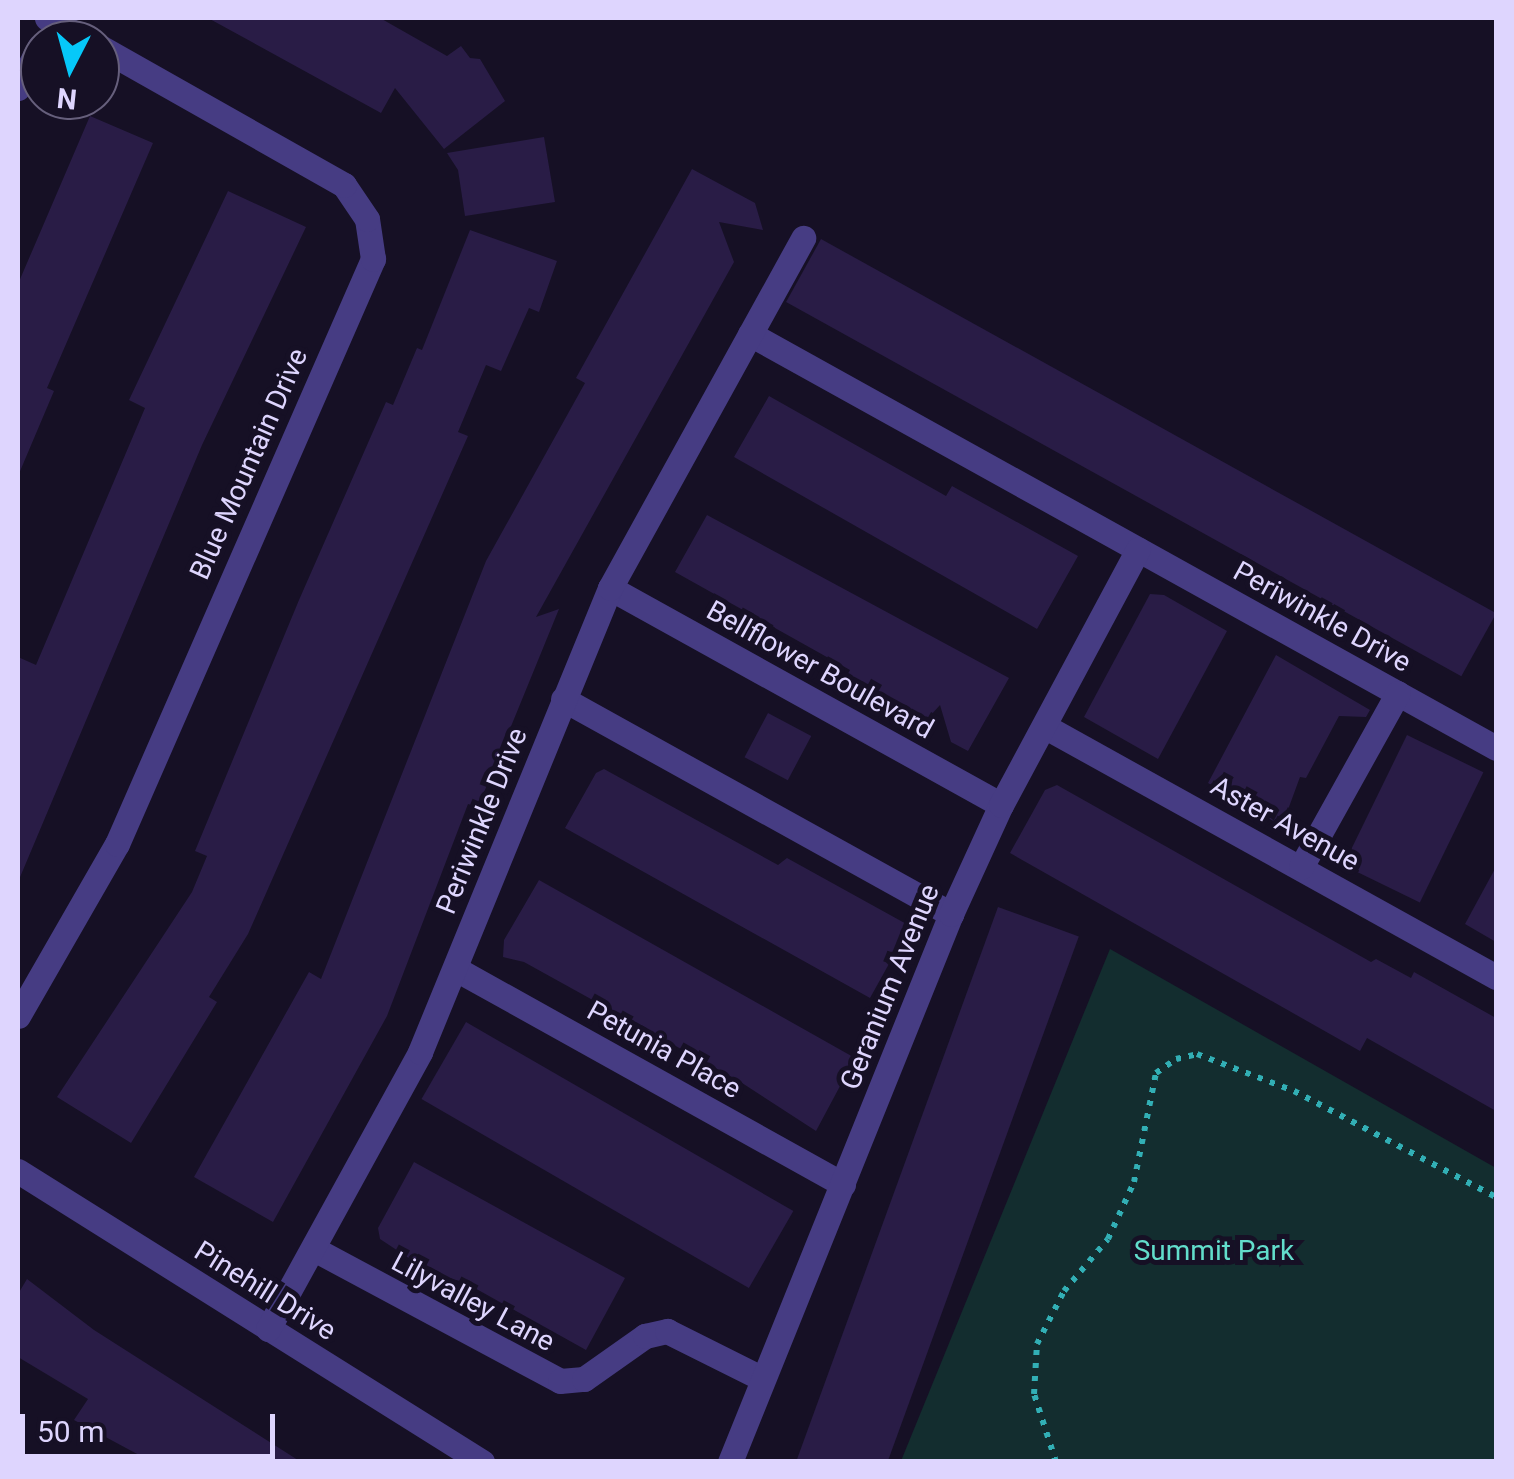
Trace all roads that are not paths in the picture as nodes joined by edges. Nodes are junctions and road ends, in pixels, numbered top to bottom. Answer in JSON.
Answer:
{"nodes":[{"id":1,"x":120,"y":58,"type":"edge"},
{"id":2,"x":803,"y":238,"type":"dead end"},
{"id":3,"x":750,"y":334,"type":"junction"},
{"id":4,"x":1138,"y":549,"type":"junction"},
{"id":5,"x":610,"y":588,"type":"junction"},
{"id":6,"x":1398,"y":693,"type":"junction"},
{"id":7,"x":563,"y":699,"type":"junction"},
{"id":8,"x":1044,"y":726,"type":"junction"},
{"id":9,"x":1496,"y":748,"type":"edge"},
{"id":10,"x":1000,"y":806,"type":"junction"},
{"id":11,"x":1301,"y":867,"type":"junction"},
{"id":12,"x":951,"y":914,"type":"junction"},
{"id":13,"x":456,"y":970,"type":"junction"},
{"id":14,"x":1496,"y":977,"type":"edge"},
{"id":15,"x":18,"y":1016,"type":"edge"},
{"id":16,"x":18,"y":1170,"type":"edge"},
{"id":17,"x":843,"y":1184,"type":"junction"},
{"id":18,"x":314,"y":1249,"type":"junction"},
{"id":19,"x":268,"y":1329,"type":"junction"},
{"id":20,"x":764,"y":1379,"type":"junction"},
{"id":21,"x":482,"y":1462,"type":"edge"},
{"id":22,"x":730,"y":1462,"type":"edge"}],
"edges":[{"from":1,"to":15,"type":"street","name":"Blue Mountain Drive"},
{"from":2,"to":3,"type":"street","name":"Periwinkle Drive"},
{"from":3,"to":4,"type":"street","name":"Periwinkle Drive"},
{"from":3,"to":5,"type":"street","name":"Periwinkle Drive"},
{"from":4,"to":6,"type":"street","name":"Periwinkle Drive"},
{"from":4,"to":8,"type":"street","name":"Geranium Avenue"},
{"from":5,"to":7,"type":"street","name":"Periwinkle Drive"},
{"from":5,"to":10,"type":"street","name":"Bellflower Boulevard"},
{"from":6,"to":9,"type":"street","name":"Periwinkle Drive"},
{"from":6,"to":11,"type":"street"},
{"from":7,"to":12,"type":"street"},
{"from":7,"to":13,"type":"street","name":"Periwinkle Drive"},
{"from":8,"to":10,"type":"street","name":"Geranium Avenue"},
{"from":8,"to":11,"type":"street","name":"Aster Avenue"},
{"from":10,"to":12,"type":"street","name":"Geranium Avenue"},
{"from":11,"to":14,"type":"street","name":"Aster Avenue"},
{"from":12,"to":17,"type":"street","name":"Geranium Avenue"},
{"from":13,"to":17,"type":"street","name":"Petunia Place"},
{"from":13,"to":18,"type":"street","name":"Periwinkle Drive"},
{"from":16,"to":19,"type":"street","name":"Pinehill Drive"},
{"from":17,"to":20,"type":"street","name":"Geranium Avenue"},
{"from":18,"to":19,"type":"street","name":"Periwinkle Drive"},
{"from":18,"to":20,"type":"street","name":"Lilyvalley Lane"},
{"from":19,"to":21,"type":"street","name":"Pinehill Drive"},
{"from":20,"to":22,"type":"street","name":"Geranium Avenue"}]}
